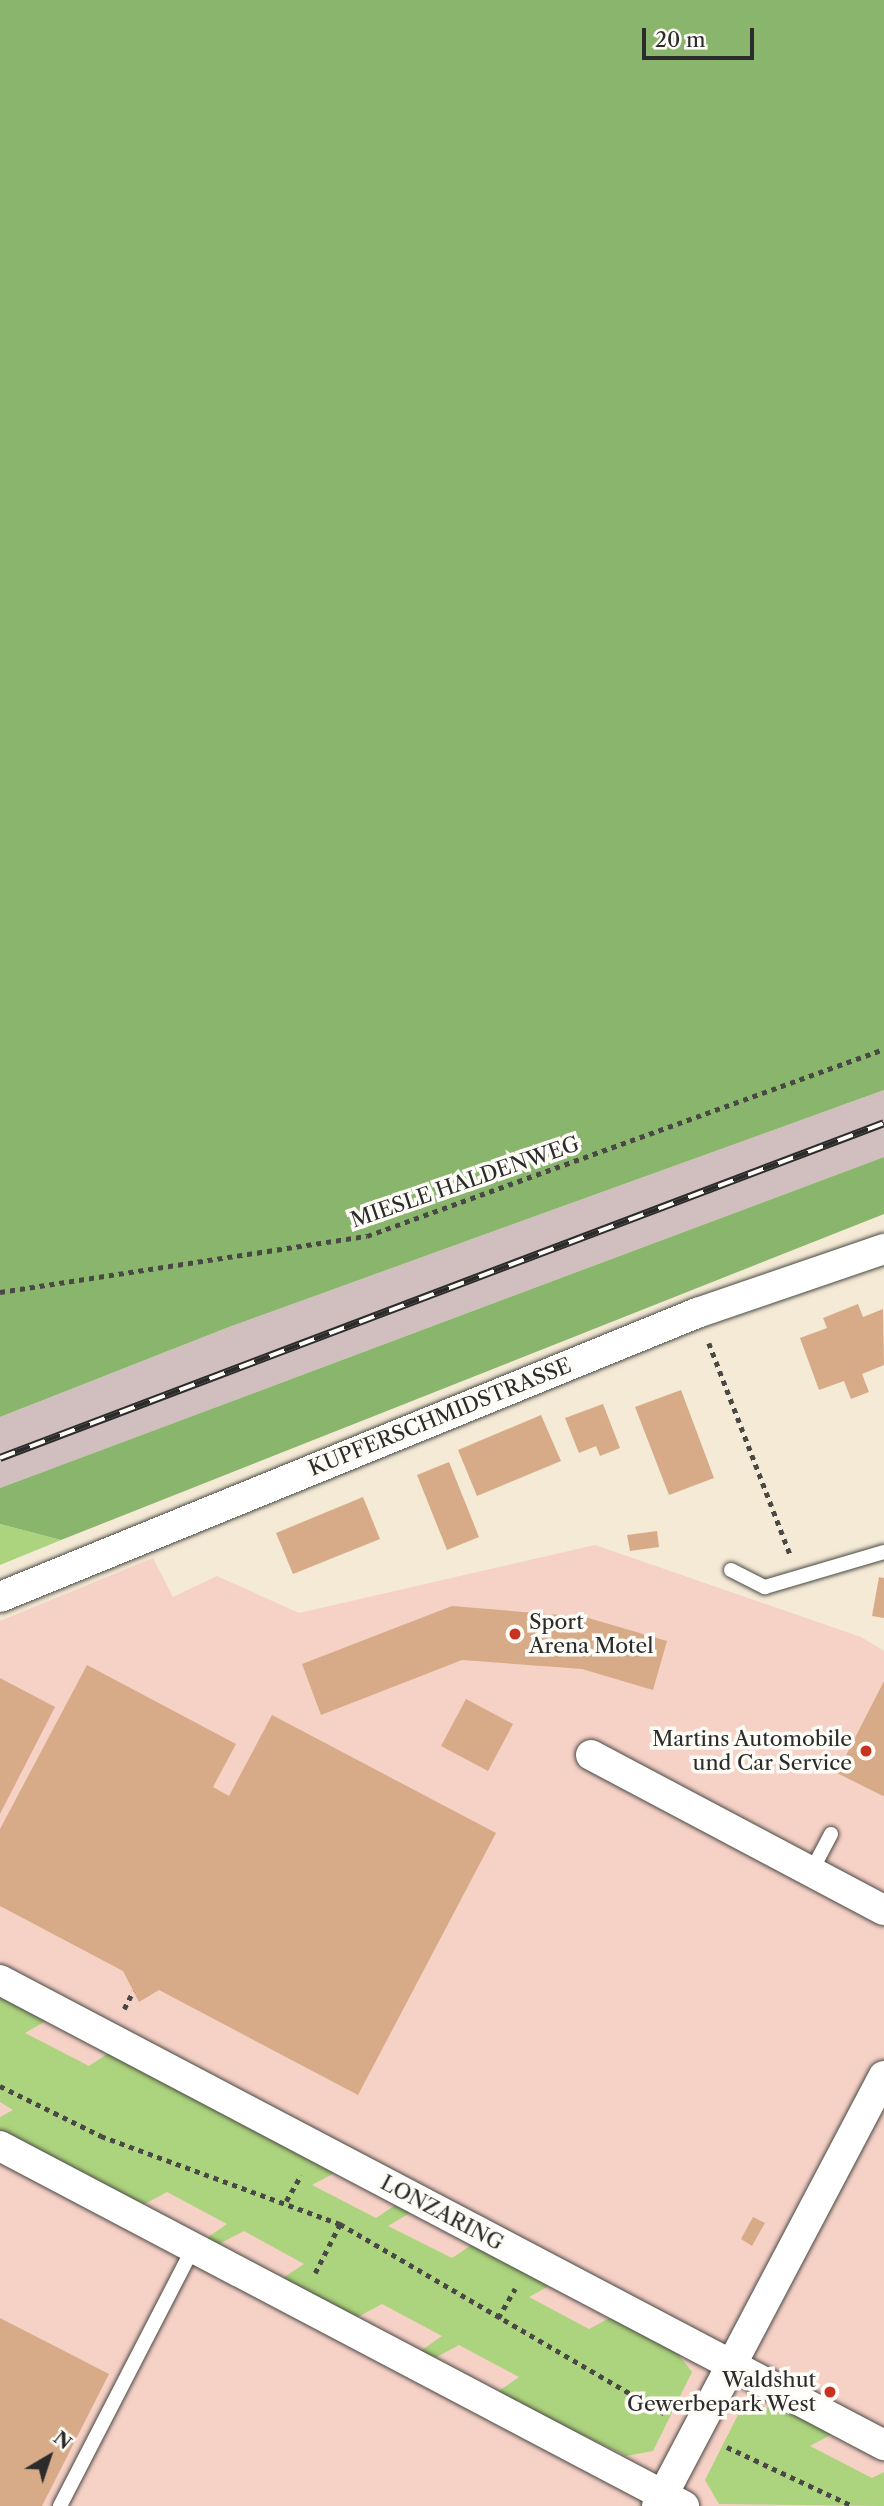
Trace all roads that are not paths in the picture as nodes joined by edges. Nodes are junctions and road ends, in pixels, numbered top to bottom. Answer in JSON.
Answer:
{"nodes":[{"id":1,"x":884,"y":1249,"type":"edge"},
{"id":2,"x":884,"y":1552,"type":"edge"},
{"id":3,"x":731,"y":1570,"type":"dead end"},
{"id":4,"x":0,"y":1597,"type":"edge"},
{"id":5,"x":591,"y":1755,"type":"dead end"},
{"id":6,"x":831,"y":1834,"type":"dead end"},
{"id":7,"x":811,"y":1872,"type":"junction"},
{"id":8,"x":884,"y":1910,"type":"edge"},
{"id":9,"x":0,"y":1980,"type":"edge"},
{"id":10,"x":884,"y":2077,"type":"edge"},
{"id":11,"x":0,"y":2146,"type":"edge"},
{"id":12,"x":193,"y":2248,"type":"junction"},
{"id":13,"x":733,"y":2364,"type":"junction"},
{"id":14,"x":884,"y":2445,"type":"edge"},
{"id":15,"x":668,"y":2502,"type":"edge"},
{"id":16,"x":60,"y":2506,"type":"edge"}],
"edges":[{"from":1,"to":4,"type":"street","name":"KUPFERSCHMIDSTRASSE"},
{"from":2,"to":3,"type":"lane"},
{"from":5,"to":7,"type":"street"},
{"from":6,"to":7,"type":"lane"},
{"from":7,"to":8,"type":"street"},
{"from":9,"to":13,"type":"street","name":"LONZARING"},
{"from":10,"to":13,"type":"street"},
{"from":11,"to":12,"type":"street"},
{"from":12,"to":15,"type":"street"},
{"from":12,"to":16,"type":"lane"},
{"from":13,"to":14,"type":"street","name":"LONZARING"},
{"from":13,"to":15,"type":"street"}]}
